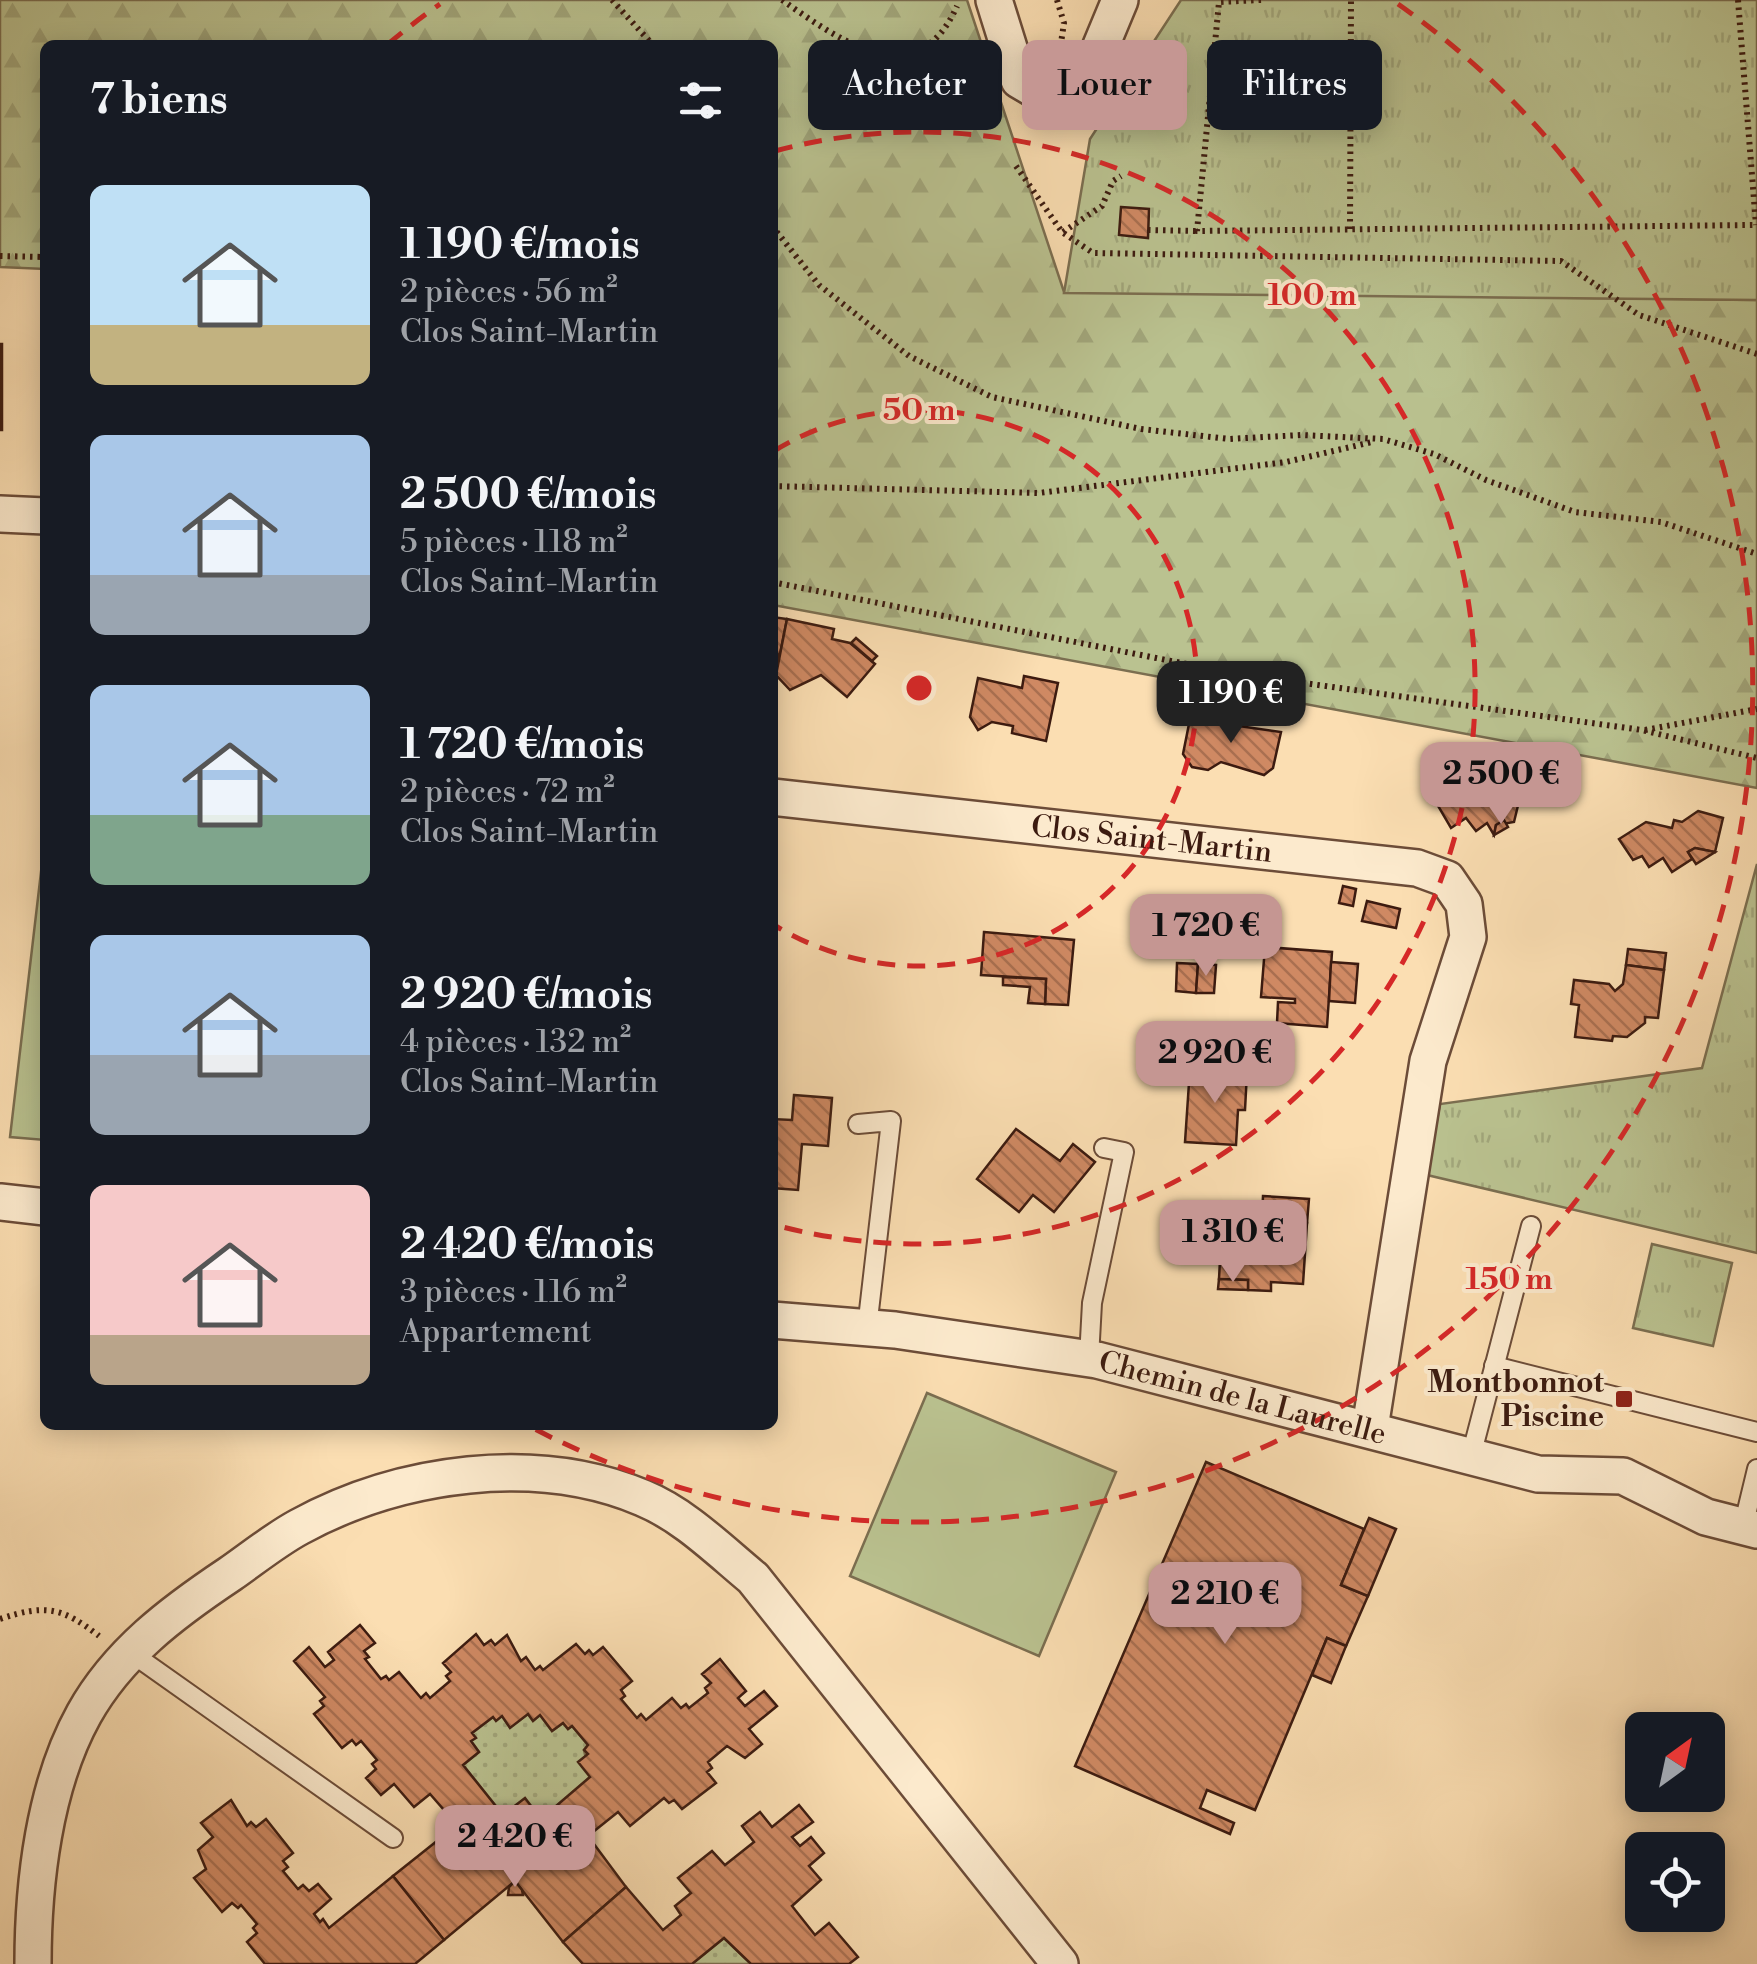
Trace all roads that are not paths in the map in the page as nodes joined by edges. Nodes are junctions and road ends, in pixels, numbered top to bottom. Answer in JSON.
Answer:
{"nodes":[{"id":1,"x":994,"y":0,"type":"edge"},
{"id":2,"x":1120,"y":0,"type":"edge"},
{"id":3,"x":0,"y":514,"type":"edge"},
{"id":4,"x":40,"y":516,"type":"edge"},
{"id":5,"x":778,"y":798,"type":"edge"},
{"id":6,"x":858,"y":1124,"type":"dead end"},
{"id":7,"x":1104,"y":1148,"type":"dead end"},
{"id":8,"x":0,"y":1202,"type":"edge"},
{"id":9,"x":40,"y":1206,"type":"edge"},
{"id":10,"x":1531,"y":1226,"type":"dead end"},
{"id":11,"x":778,"y":1321,"type":"edge"},
{"id":12,"x":867,"y":1328,"type":"junction"},
{"id":13,"x":1090,"y":1358,"type":"junction"},
{"id":14,"x":1494,"y":1366,"type":"junction"},
{"id":15,"x":1370,"y":1428,"type":"junction"},
{"id":16,"x":1757,"y":1432,"type":"edge"},
{"id":17,"x":1471,"y":1456,"type":"junction"},
{"id":18,"x":1757,"y":1469,"type":"edge"},
{"id":19,"x":1750,"y":1528,"type":"edge"},
{"id":20,"x":118,"y":1647,"type":"junction"},
{"id":21,"x":393,"y":1838,"type":"dead end"},
{"id":22,"x":32,"y":1964,"type":"edge"},
{"id":23,"x":1060,"y":1964,"type":"edge"}],
"edges":[{"from":1,"to":2,"type":"street"},
{"from":3,"to":4,"type":"street"},
{"from":5,"to":15,"type":"street","name":"Clos Saint-Martin"},
{"from":6,"to":12,"type":"lane"},
{"from":7,"to":13,"type":"lane"},
{"from":8,"to":9,"type":"street"},
{"from":10,"to":14,"type":"lane"},
{"from":11,"to":12,"type":"street","name":"Chemin de la Laurelle"},
{"from":12,"to":13,"type":"street","name":"Chemin de la Laurelle"},
{"from":13,"to":15,"type":"street","name":"Chemin de la Laurelle"},
{"from":14,"to":16,"type":"lane"},
{"from":14,"to":17,"type":"lane"},
{"from":15,"to":17,"type":"street","name":"Chemin de la Laurelle"},
{"from":17,"to":19,"type":"street","name":"Chemin de la Laurelle"},
{"from":18,"to":19,"type":"lane"},
{"from":20,"to":21,"type":"lane"},
{"from":20,"to":22,"type":"street"},
{"from":20,"to":23,"type":"street"}]}
